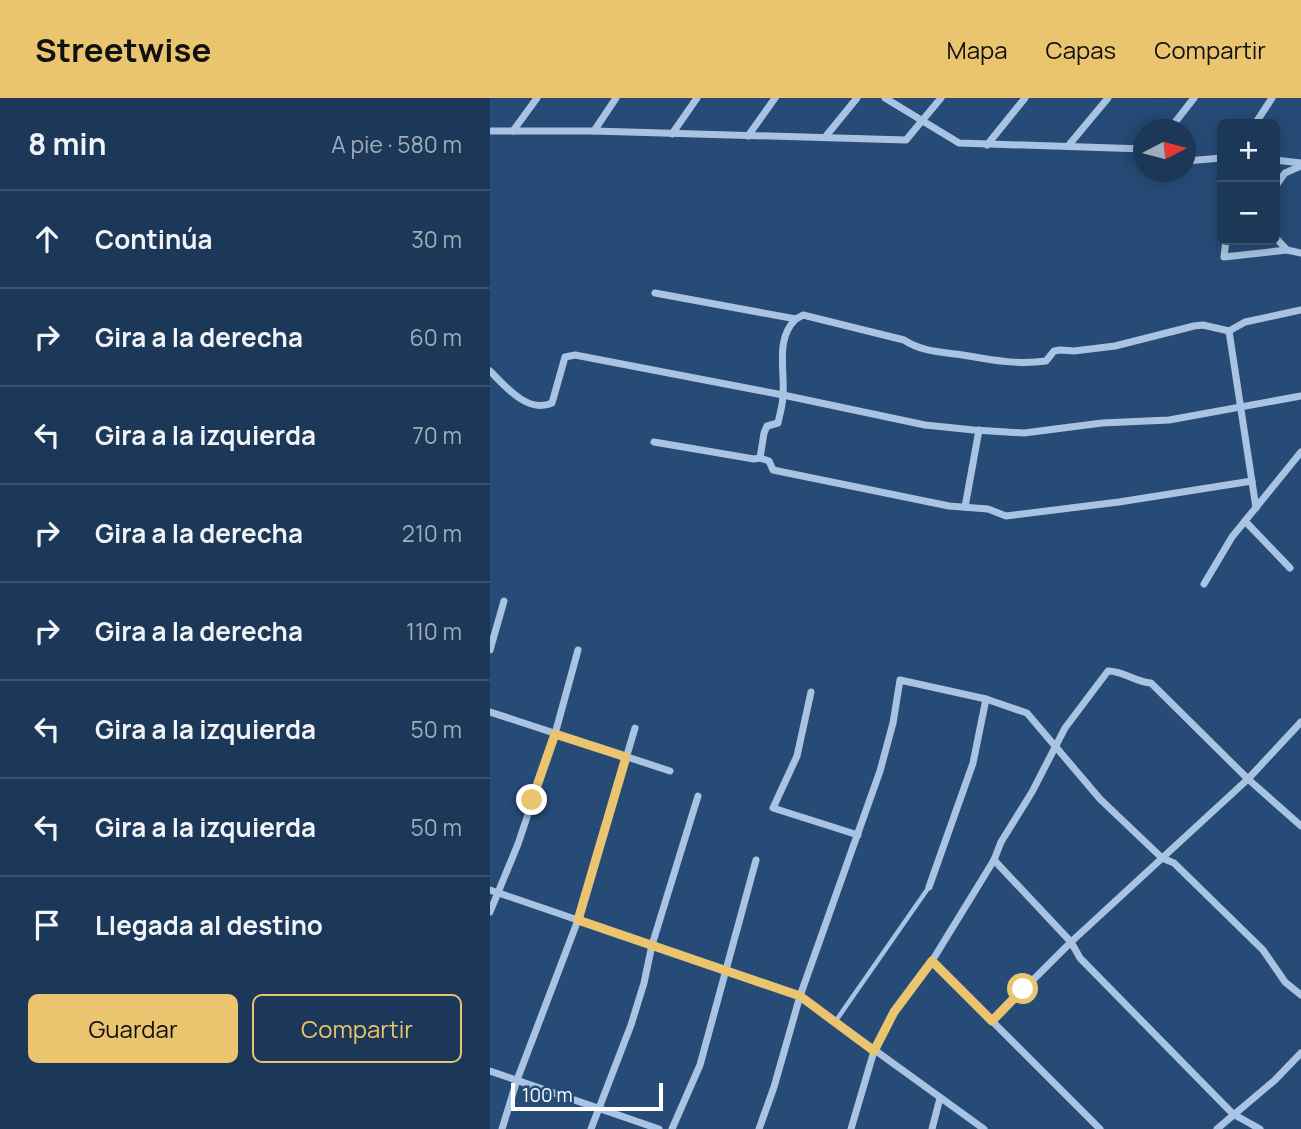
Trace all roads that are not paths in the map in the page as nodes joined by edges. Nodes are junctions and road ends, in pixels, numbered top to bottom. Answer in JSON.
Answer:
{"nodes":[{"id":1,"x":537,"y":98,"type":"edge"},
{"id":2,"x":616,"y":98,"type":"edge"},
{"id":3,"x":697,"y":98,"type":"edge"},
{"id":4,"x":775,"y":98,"type":"edge"},
{"id":5,"x":857,"y":98,"type":"edge"},
{"id":6,"x":885,"y":98,"type":"edge"},
{"id":7,"x":941,"y":98,"type":"edge"},
{"id":8,"x":1025,"y":98,"type":"edge"},
{"id":9,"x":1108,"y":98,"type":"edge"},
{"id":10,"x":1194,"y":98,"type":"edge"},
{"id":11,"x":1272,"y":98,"type":"edge"},
{"id":12,"x":1178,"y":119,"type":"edge"},
{"id":13,"x":1258,"y":119,"type":"edge"},
{"id":14,"x":921,"y":121,"type":"junction"},
{"id":15,"x":490,"y":131,"type":"edge"},
{"id":16,"x":513,"y":131,"type":"junction"},
{"id":17,"x":594,"y":131,"type":"junction"},
{"id":18,"x":672,"y":134,"type":"junction"},
{"id":19,"x":748,"y":136,"type":"junction"},
{"id":20,"x":826,"y":136,"type":"junction"},
{"id":21,"x":987,"y":145,"type":"junction"},
{"id":22,"x":1068,"y":146,"type":"junction"},
{"id":23,"x":1133,"y":149,"type":"edge"},
{"id":24,"x":1217,"y":159,"type":"edge"},
{"id":25,"x":1196,"y":161,"type":"edge"},
{"id":26,"x":1280,"y":161,"type":"edge"},
{"id":27,"x":1301,"y":165,"type":"edge"},
{"id":28,"x":1280,"y":177,"type":"edge"},
{"id":29,"x":1280,"y":242,"type":"edge"},
{"id":30,"x":1225,"y":245,"type":"edge"},
{"id":31,"x":1287,"y":250,"type":"junction"},
{"id":32,"x":1301,"y":253,"type":"edge"},
{"id":33,"x":654,"y":293,"type":"dead end"},
{"id":34,"x":1301,"y":310,"type":"edge"},
{"id":35,"x":796,"y":319,"type":"junction"},
{"id":36,"x":1229,"y":331,"type":"junction"},
{"id":37,"x":490,"y":371,"type":"edge"},
{"id":38,"x":783,"y":394,"type":"junction"},
{"id":39,"x":1301,"y":396,"type":"edge"},
{"id":40,"x":1240,"y":409,"type":"junction"},
{"id":41,"x":979,"y":430,"type":"junction"},
{"id":42,"x":654,"y":442,"type":"dead end"},
{"id":43,"x":760,"y":458,"type":"junction"},
{"id":44,"x":1299,"y":459,"type":"edge"},
{"id":45,"x":1252,"y":481,"type":"junction"},
{"id":46,"x":965,"y":507,"type":"junction"},
{"id":47,"x":1256,"y":508,"type":"junction"},
{"id":48,"x":1245,"y":521,"type":"junction"},
{"id":49,"x":1290,"y":568,"type":"dead end"},
{"id":50,"x":1204,"y":584,"type":"dead end"},
{"id":51,"x":504,"y":601,"type":"dead end"},
{"id":52,"x":490,"y":650,"type":"edge"},
{"id":53,"x":578,"y":650,"type":"dead end"},
{"id":54,"x":811,"y":692,"type":"dead end"},
{"id":55,"x":986,"y":699,"type":"junction"},
{"id":56,"x":490,"y":712,"type":"edge"},
{"id":57,"x":1301,"y":722,"type":"edge"},
{"id":58,"x":635,"y":728,"type":"dead end"},
{"id":59,"x":555,"y":734,"type":"junction"},
{"id":60,"x":1054,"y":747,"type":"junction"},
{"id":61,"x":626,"y":757,"type":"junction"},
{"id":62,"x":670,"y":771,"type":"dead end"},
{"id":63,"x":1248,"y":779,"type":"junction"},
{"id":64,"x":698,"y":796,"type":"dead end"},
{"id":65,"x":1301,"y":826,"type":"edge"},
{"id":66,"x":858,"y":835,"type":"junction"},
{"id":67,"x":1162,"y":858,"type":"junction"},
{"id":68,"x":757,"y":860,"type":"dead end"},
{"id":69,"x":994,"y":860,"type":"junction"},
{"id":70,"x":929,"y":887,"type":"joint"},
{"id":71,"x":494,"y":891,"type":"edge"},
{"id":72,"x":490,"y":912,"type":"edge"},
{"id":73,"x":578,"y":920,"type":"junction"},
{"id":74,"x":1071,"y":942,"type":"junction"},
{"id":75,"x":652,"y":944,"type":"junction"},
{"id":76,"x":932,"y":961,"type":"junction"},
{"id":77,"x":727,"y":972,"type":"junction"},
{"id":78,"x":1301,"y":995,"type":"edge"},
{"id":79,"x":800,"y":996,"type":"junction"},
{"id":80,"x":992,"y":1021,"type":"junction"},
{"id":81,"x":835,"y":1023,"type":"junction"},
{"id":82,"x":874,"y":1051,"type":"junction"},
{"id":83,"x":1301,"y":1053,"type":"edge"},
{"id":84,"x":490,"y":1070,"type":"edge"},
{"id":85,"x":517,"y":1080,"type":"junction"},
{"id":86,"x":940,"y":1098,"type":"junction"},
{"id":87,"x":598,"y":1110,"type":"junction"},
{"id":88,"x":1233,"y":1114,"type":"junction"},
{"id":89,"x":502,"y":1129,"type":"edge"},
{"id":90,"x":591,"y":1129,"type":"edge"},
{"id":91,"x":659,"y":1129,"type":"edge"},
{"id":92,"x":672,"y":1129,"type":"edge"},
{"id":93,"x":759,"y":1129,"type":"edge"},
{"id":94,"x":851,"y":1129,"type":"edge"},
{"id":95,"x":932,"y":1129,"type":"edge"},
{"id":96,"x":984,"y":1129,"type":"edge"},
{"id":97,"x":1100,"y":1129,"type":"edge"},
{"id":98,"x":1217,"y":1129,"type":"edge"},
{"id":99,"x":1260,"y":1129,"type":"edge"}],
"edges":[{"from":1,"to":16,"type":"street"},
{"from":2,"to":17,"type":"street"},
{"from":3,"to":18,"type":"street"},
{"from":4,"to":19,"type":"street"},
{"from":5,"to":20,"type":"street"},
{"from":6,"to":14,"type":"street"},
{"from":7,"to":14,"type":"street"},
{"from":8,"to":21,"type":"street"},
{"from":9,"to":22,"type":"street"},
{"from":10,"to":12,"type":"street"},
{"from":11,"to":13,"type":"street"},
{"from":14,"to":20,"type":"street"},
{"from":14,"to":21,"type":"street"},
{"from":15,"to":16,"type":"street"},
{"from":16,"to":17,"type":"street"},
{"from":17,"to":18,"type":"street"},
{"from":18,"to":19,"type":"street"},
{"from":19,"to":20,"type":"street"},
{"from":21,"to":22,"type":"street"},
{"from":22,"to":23,"type":"street"},
{"from":24,"to":25,"type":"street"},
{"from":26,"to":27,"type":"street"},
{"from":27,"to":28,"type":"street"},
{"from":29,"to":31,"type":"street"},
{"from":30,"to":31,"type":"street"},
{"from":31,"to":32,"type":"street"},
{"from":33,"to":35,"type":"street"},
{"from":34,"to":36,"type":"street"},
{"from":35,"to":36,"type":"street"},
{"from":35,"to":38,"type":"street"},
{"from":36,"to":40,"type":"street"},
{"from":37,"to":38,"type":"street"},
{"from":38,"to":41,"type":"street"},
{"from":38,"to":43,"type":"street"},
{"from":39,"to":40,"type":"street"},
{"from":40,"to":41,"type":"street"},
{"from":40,"to":45,"type":"street"},
{"from":41,"to":46,"type":"street"},
{"from":42,"to":43,"type":"street"},
{"from":43,"to":46,"type":"street"},
{"from":44,"to":47,"type":"street"},
{"from":45,"to":46,"type":"street"},
{"from":45,"to":47,"type":"street"},
{"from":47,"to":48,"type":"street"},
{"from":48,"to":49,"type":"street"},
{"from":48,"to":50,"type":"street"},
{"from":51,"to":52,"type":"street"},
{"from":53,"to":59,"type":"street"},
{"from":54,"to":66,"type":"street"},
{"from":55,"to":60,"type":"street"},
{"from":55,"to":66,"type":"street"},
{"from":55,"to":70,"type":"street"},
{"from":56,"to":59,"type":"street"},
{"from":57,"to":63,"type":"street"},
{"from":58,"to":61,"type":"street"},
{"from":59,"to":61,"type":"street"},
{"from":59,"to":71,"type":"street"},
{"from":60,"to":63,"type":"street"},
{"from":60,"to":67,"type":"street"},
{"from":60,"to":69,"type":"street"},
{"from":61,"to":62,"type":"street"},
{"from":61,"to":73,"type":"street"},
{"from":63,"to":65,"type":"street"},
{"from":63,"to":67,"type":"street"},
{"from":64,"to":75,"type":"street"},
{"from":66,"to":79,"type":"street"},
{"from":67,"to":74,"type":"street"},
{"from":67,"to":78,"type":"street"},
{"from":68,"to":77,"type":"street"},
{"from":69,"to":74,"type":"street"},
{"from":69,"to":76,"type":"street"},
{"from":70,"to":81,"type":"lane"},
{"from":71,"to":72,"type":"street"},
{"from":71,"to":73,"type":"street"},
{"from":73,"to":75,"type":"street"},
{"from":73,"to":85,"type":"street"},
{"from":74,"to":80,"type":"street"},
{"from":74,"to":88,"type":"street"},
{"from":75,"to":77,"type":"street"},
{"from":75,"to":87,"type":"street"},
{"from":76,"to":80,"type":"street"},
{"from":76,"to":82,"type":"street"},
{"from":77,"to":79,"type":"street"},
{"from":77,"to":92,"type":"street"},
{"from":79,"to":81,"type":"street"},
{"from":79,"to":93,"type":"street"},
{"from":80,"to":97,"type":"street"},
{"from":81,"to":82,"type":"street"},
{"from":82,"to":86,"type":"street"},
{"from":82,"to":94,"type":"street"},
{"from":83,"to":88,"type":"street"},
{"from":84,"to":85,"type":"street"},
{"from":85,"to":87,"type":"street"},
{"from":85,"to":89,"type":"street"},
{"from":86,"to":95,"type":"street"},
{"from":86,"to":96,"type":"street"},
{"from":87,"to":90,"type":"street"},
{"from":87,"to":91,"type":"street"},
{"from":88,"to":98,"type":"street"},
{"from":88,"to":99,"type":"street"}]}
